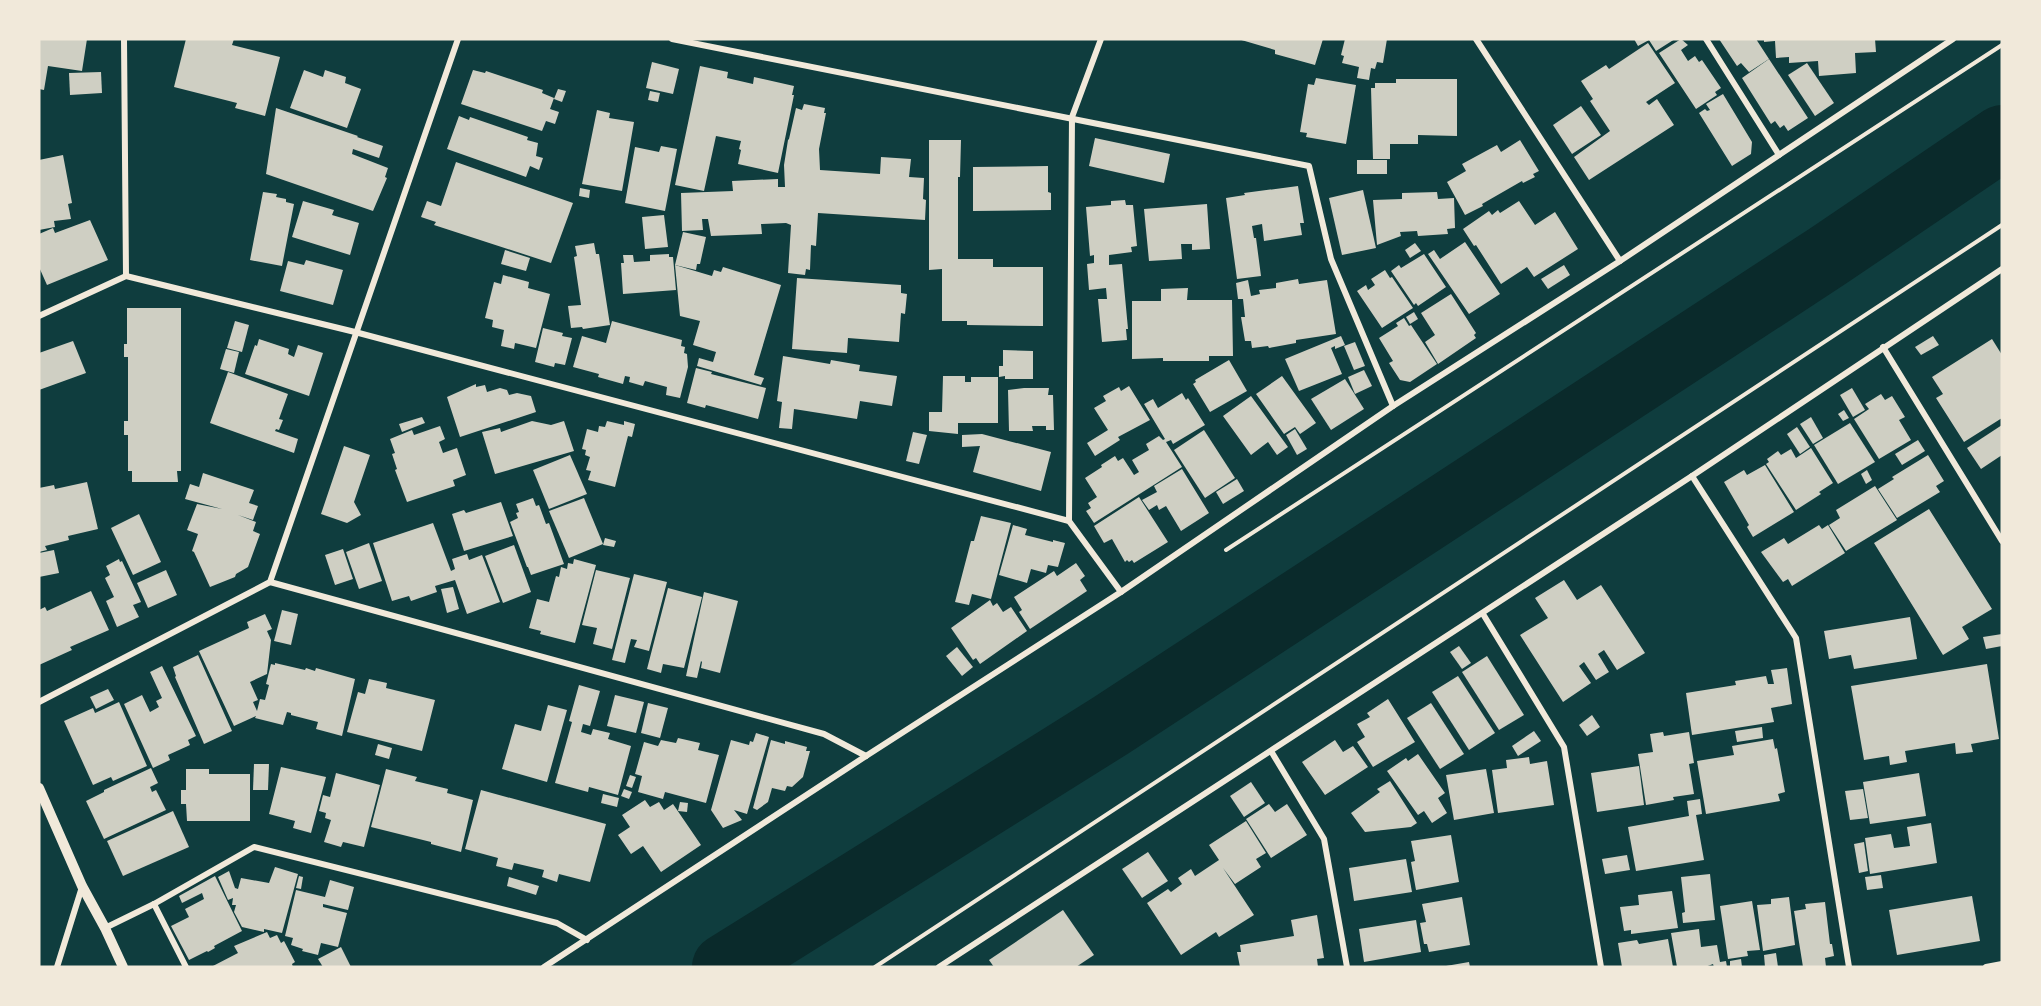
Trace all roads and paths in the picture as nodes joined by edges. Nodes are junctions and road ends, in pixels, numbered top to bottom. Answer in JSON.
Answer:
{"nodes":[{"id":1,"x":124,"y":39,"type":"edge"},
{"id":2,"x":458,"y":39,"type":"edge"},
{"id":3,"x":672,"y":39,"type":"edge"},
{"id":4,"x":1101,"y":39,"type":"edge"},
{"id":5,"x":1476,"y":39,"type":"edge"},
{"id":6,"x":1706,"y":39,"type":"edge"},
{"id":7,"x":1953,"y":39,"type":"edge"},
{"id":8,"x":2002,"y":45,"type":"edge"},
{"id":9,"x":1072,"y":117,"type":"junction"},
{"id":10,"x":1779,"y":155,"type":"junction"},
{"id":11,"x":2002,"y":225,"type":"edge"},
{"id":12,"x":1620,"y":261,"type":"junction"},
{"id":13,"x":2002,"y":268,"type":"edge"},
{"id":14,"x":126,"y":276,"type":"junction"},
{"id":15,"x":39,"y":316,"type":"edge"},
{"id":16,"x":355,"y":332,"type":"junction"},
{"id":17,"x":1883,"y":347,"type":"junction"},
{"id":18,"x":1394,"y":406,"type":"junction"},
{"id":19,"x":1692,"y":477,"type":"junction"},
{"id":20,"x":1069,"y":521,"type":"junction"},
{"id":21,"x":2002,"y":541,"type":"edge"},
{"id":22,"x":1221,"y":553,"type":"dead end"},
{"id":23,"x":270,"y":582,"type":"junction"},
{"id":24,"x":1121,"y":592,"type":"junction"},
{"id":25,"x":1483,"y":614,"type":"junction"},
{"id":26,"x":39,"y":702,"type":"edge"},
{"id":27,"x":1272,"y":751,"type":"junction"},
{"id":28,"x":866,"y":756,"type":"junction"},
{"id":29,"x":39,"y":788,"type":"edge"},
{"id":30,"x":82,"y":886,"type":"junction"},
{"id":31,"x":154,"y":904,"type":"junction"},
{"id":32,"x":105,"y":928,"type":"junction"},
{"id":33,"x":587,"y":940,"type":"junction"},
{"id":34,"x":2002,"y":964,"type":"edge"},
{"id":35,"x":57,"y":967,"type":"edge"},
{"id":36,"x":123,"y":967,"type":"edge"},
{"id":37,"x":186,"y":967,"type":"edge"},
{"id":38,"x":544,"y":967,"type":"edge"},
{"id":39,"x":875,"y":967,"type":"edge"},
{"id":40,"x":939,"y":967,"type":"edge"},
{"id":41,"x":1347,"y":967,"type":"edge"},
{"id":42,"x":1601,"y":967,"type":"edge"},
{"id":43,"x":1849,"y":967,"type":"edge"},
{"id":44,"x":1986,"y":967,"type":"edge"}],
"edges":[{"from":1,"to":14,"type":"street"},
{"from":2,"to":16,"type":"street"},
{"from":3,"to":9,"type":"street"},
{"from":4,"to":9,"type":"street"},
{"from":5,"to":12,"type":"street"},
{"from":6,"to":10,"type":"street"},
{"from":7,"to":10,"type":"street"},
{"from":8,"to":22,"type":"path"},
{"from":9,"to":18,"type":"street"},
{"from":9,"to":20,"type":"street"},
{"from":10,"to":12,"type":"street"},
{"from":11,"to":39,"type":"path"},
{"from":12,"to":18,"type":"street"},
{"from":13,"to":17,"type":"street"},
{"from":14,"to":15,"type":"street"},
{"from":14,"to":16,"type":"street"},
{"from":16,"to":20,"type":"street"},
{"from":16,"to":23,"type":"street"},
{"from":17,"to":19,"type":"street"},
{"from":17,"to":21,"type":"street"},
{"from":18,"to":24,"type":"street"},
{"from":19,"to":25,"type":"street"},
{"from":19,"to":43,"type":"street"},
{"from":20,"to":24,"type":"street"},
{"from":23,"to":26,"type":"street"},
{"from":23,"to":28,"type":"street"},
{"from":24,"to":28,"type":"street"},
{"from":25,"to":27,"type":"street"},
{"from":25,"to":42,"type":"street"},
{"from":27,"to":40,"type":"street"},
{"from":27,"to":41,"type":"street"},
{"from":28,"to":33,"type":"street"},
{"from":29,"to":30,"type":"street"},
{"from":30,"to":32,"type":"street"},
{"from":30,"to":35,"type":"street"},
{"from":31,"to":32,"type":"street"},
{"from":31,"to":33,"type":"street"},
{"from":31,"to":37,"type":"street"},
{"from":32,"to":36,"type":"street"},
{"from":33,"to":38,"type":"street"},
{"from":34,"to":44,"type":"street"}]}
